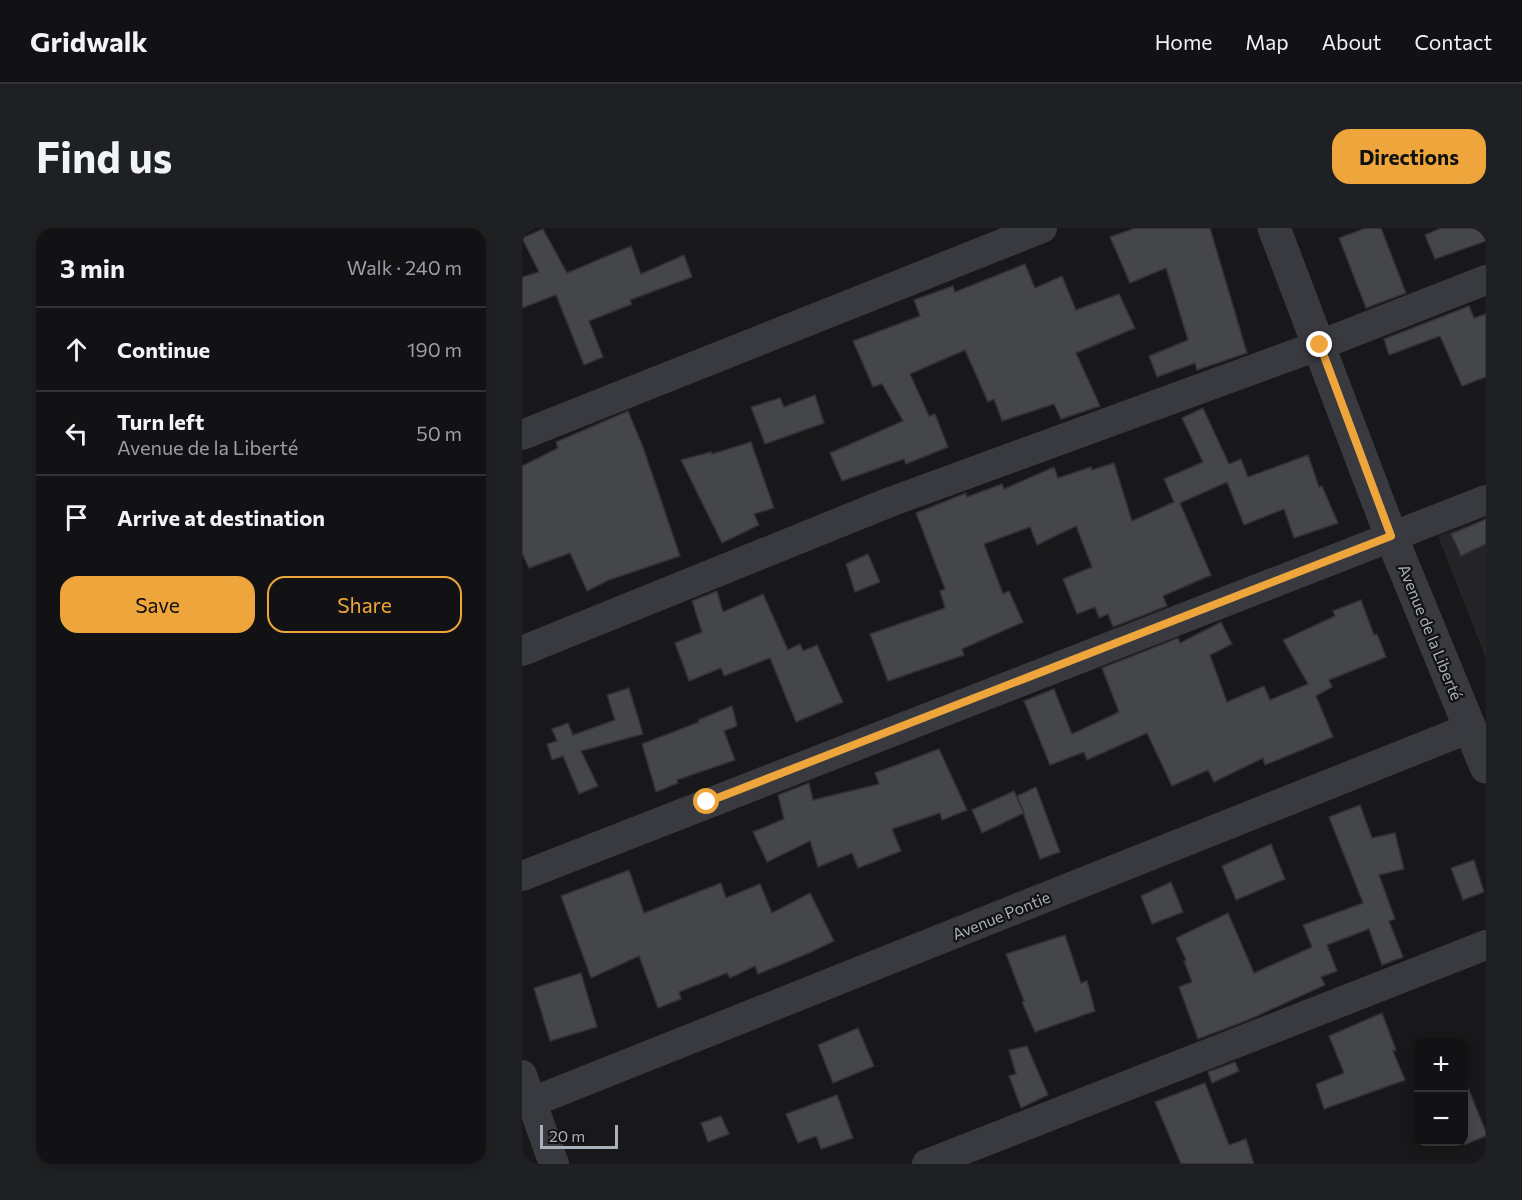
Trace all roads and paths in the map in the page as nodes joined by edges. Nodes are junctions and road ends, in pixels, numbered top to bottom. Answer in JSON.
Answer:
{"nodes":[{"id":1,"x":1042,"y":228,"type":"edge"},
{"id":2,"x":1274,"y":228,"type":"edge"},
{"id":3,"x":1486,"y":280,"type":"edge"},
{"id":4,"x":1320,"y":345,"type":"junction"},
{"id":5,"x":522,"y":435,"type":"edge"},
{"id":6,"x":1486,"y":500,"type":"edge"},
{"id":7,"x":1391,"y":536,"type":"junction"},
{"id":8,"x":522,"y":651,"type":"edge"},
{"id":9,"x":1470,"y":728,"type":"junction"},
{"id":10,"x":1486,"y":767,"type":"edge"},
{"id":11,"x":522,"y":876,"type":"edge"},
{"id":12,"x":1486,"y":945,"type":"edge"},
{"id":13,"x":527,"y":1089,"type":"edge"},
{"id":14,"x":547,"y":1162,"type":"edge"},
{"id":15,"x":927,"y":1164,"type":"edge"}],
"edges":[{"from":1,"to":5,"type":"street"},
{"from":2,"to":4,"type":"street","name":"Avenue de la Liberté"},
{"from":3,"to":4,"type":"street"},
{"from":4,"to":7,"type":"street","name":"Avenue de la Liberté"},
{"from":4,"to":8,"type":"street"},
{"from":6,"to":7,"type":"street"},
{"from":7,"to":9,"type":"street","name":"Avenue de la Liberté"},
{"from":7,"to":11,"type":"street"},
{"from":9,"to":10,"type":"street","name":"Avenue de la Liberté"},
{"from":9,"to":13,"type":"street","name":"Avenue Pontie"},
{"from":12,"to":15,"type":"street"},
{"from":13,"to":14,"type":"street"}]}
